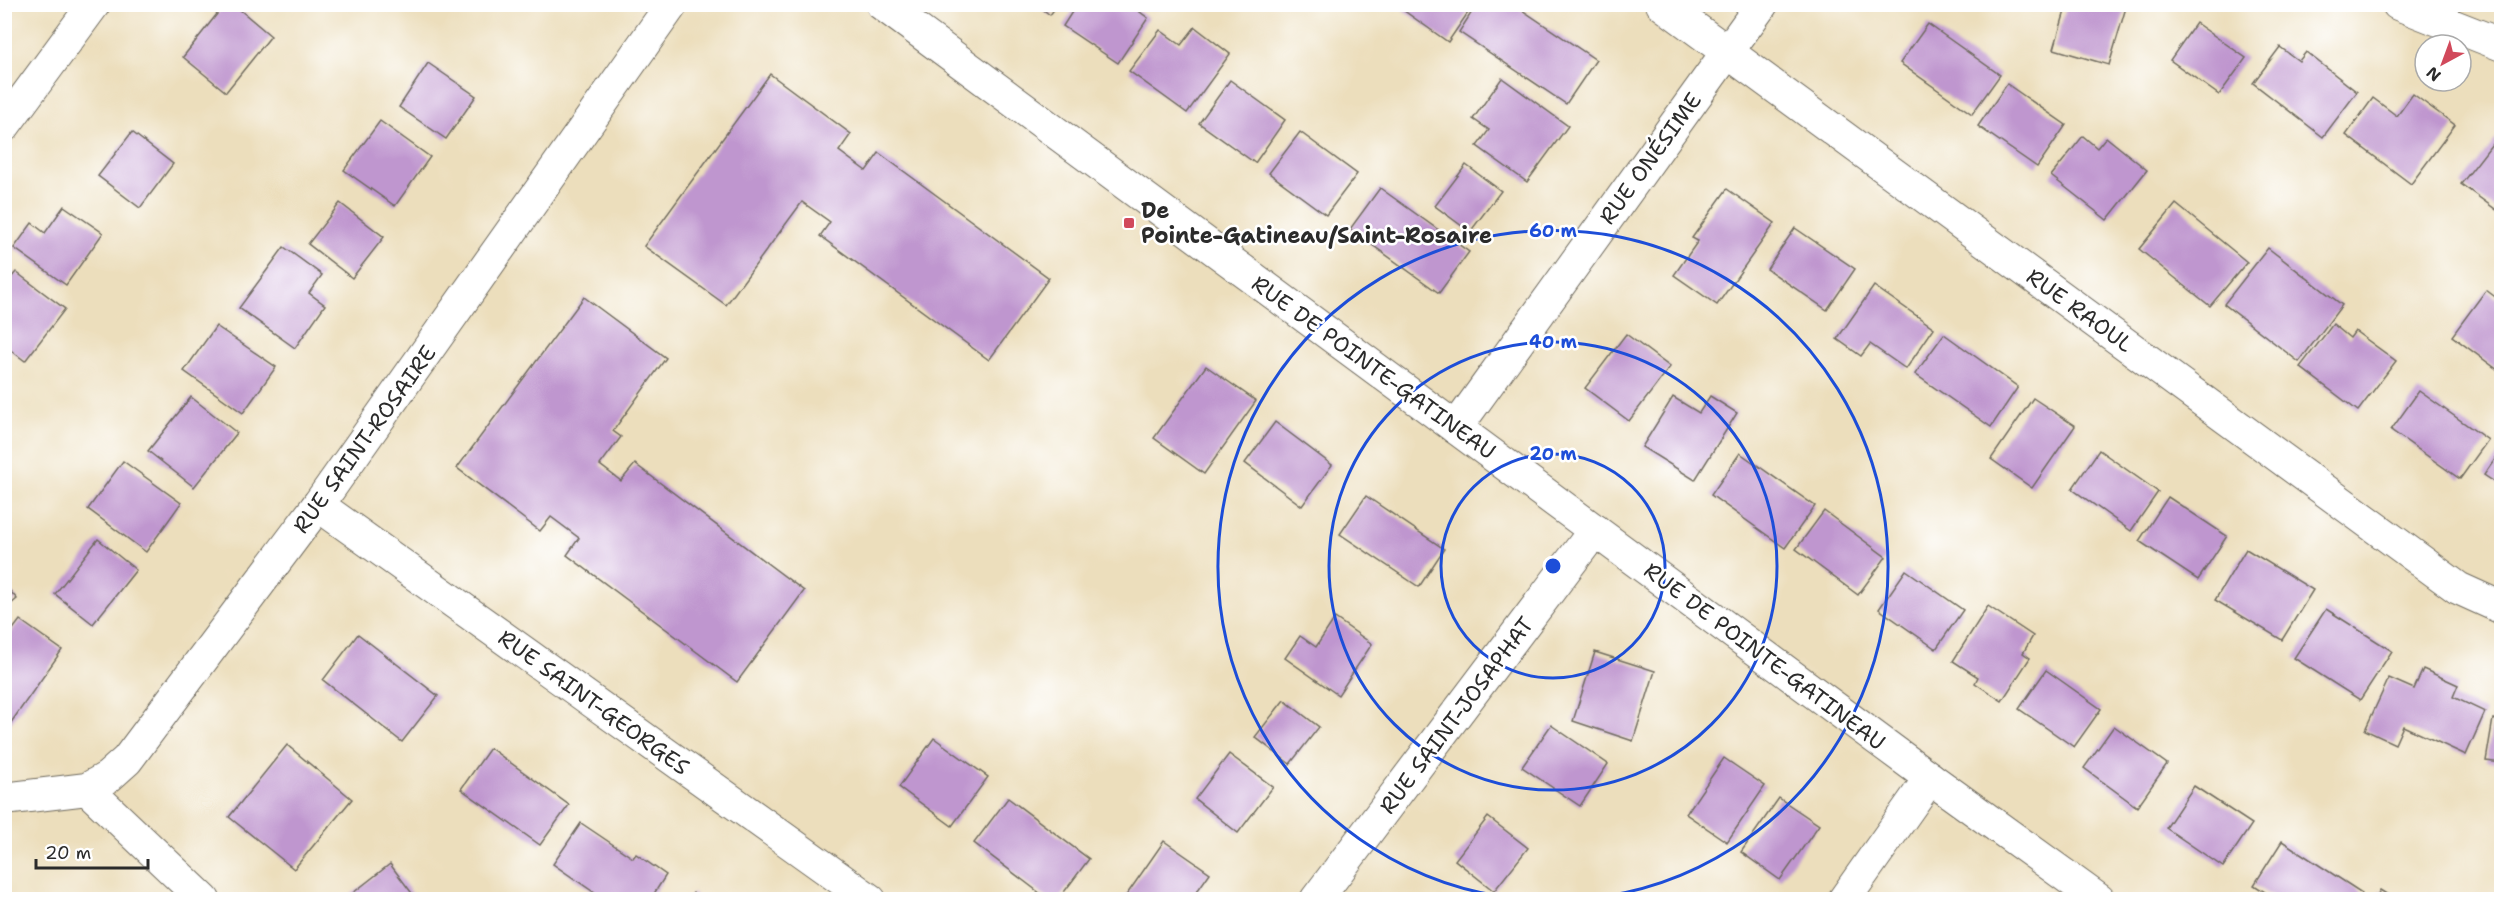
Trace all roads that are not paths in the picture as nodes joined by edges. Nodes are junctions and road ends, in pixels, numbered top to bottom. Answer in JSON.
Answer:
{"nodes":[{"id":1,"x":94,"y":4,"type":"edge"},
{"id":2,"x":672,"y":4,"type":"edge"},
{"id":3,"x":882,"y":4,"type":"edge"},
{"id":4,"x":1662,"y":4,"type":"edge"},
{"id":5,"x":1762,"y":4,"type":"edge"},
{"id":6,"x":2398,"y":4,"type":"edge"},
{"id":7,"x":2502,"y":45,"type":"edge"},
{"id":8,"x":1727,"y":51,"type":"junction"},
{"id":9,"x":4,"y":126,"type":"edge"},
{"id":10,"x":1456,"y":428,"type":"junction"},
{"id":11,"x":318,"y":505,"type":"junction"},
{"id":12,"x":1595,"y":530,"type":"junction"},
{"id":13,"x":2502,"y":608,"type":"edge"},
{"id":14,"x":1930,"y":778,"type":"junction"},
{"id":15,"x":87,"y":789,"type":"junction"},
{"id":16,"x":4,"y":799,"type":"edge"},
{"id":17,"x":204,"y":900,"type":"edge"},
{"id":18,"x":870,"y":900,"type":"edge"},
{"id":19,"x":1316,"y":900,"type":"edge"},
{"id":20,"x":1844,"y":900,"type":"edge"},
{"id":21,"x":2098,"y":900,"type":"edge"}],
"edges":[{"from":1,"to":9,"type":"street"},
{"from":2,"to":11,"type":"street","name":"RUE SAINT-ROSAIRE"},
{"from":3,"to":10,"type":"street","name":"RUE DE POINTE-GATINEAU"},
{"from":4,"to":8,"type":"street","name":"RUE RAOUL"},
{"from":5,"to":8,"type":"street","name":"RUE ONÉSIME"},
{"from":6,"to":7,"type":"street"},
{"from":8,"to":10,"type":"street","name":"RUE ONÉSIME"},
{"from":8,"to":13,"type":"street","name":"RUE RAOUL"},
{"from":10,"to":12,"type":"street","name":"RUE DE POINTE-GATINEAU"},
{"from":11,"to":15,"type":"street","name":"RUE SAINT-ROSAIRE"},
{"from":11,"to":18,"type":"street","name":"RUE SAINT-GEORGES"},
{"from":12,"to":14,"type":"street","name":"RUE DE POINTE-GATINEAU"},
{"from":12,"to":19,"type":"street","name":"RUE SAINT-JOSAPHAT"},
{"from":14,"to":20,"type":"street"},
{"from":14,"to":21,"type":"street","name":"RUE DE POINTE-GATINEAU"},
{"from":15,"to":16,"type":"street","name":"RUE SAINT-ROSAIRE"},
{"from":15,"to":17,"type":"street"}]}
